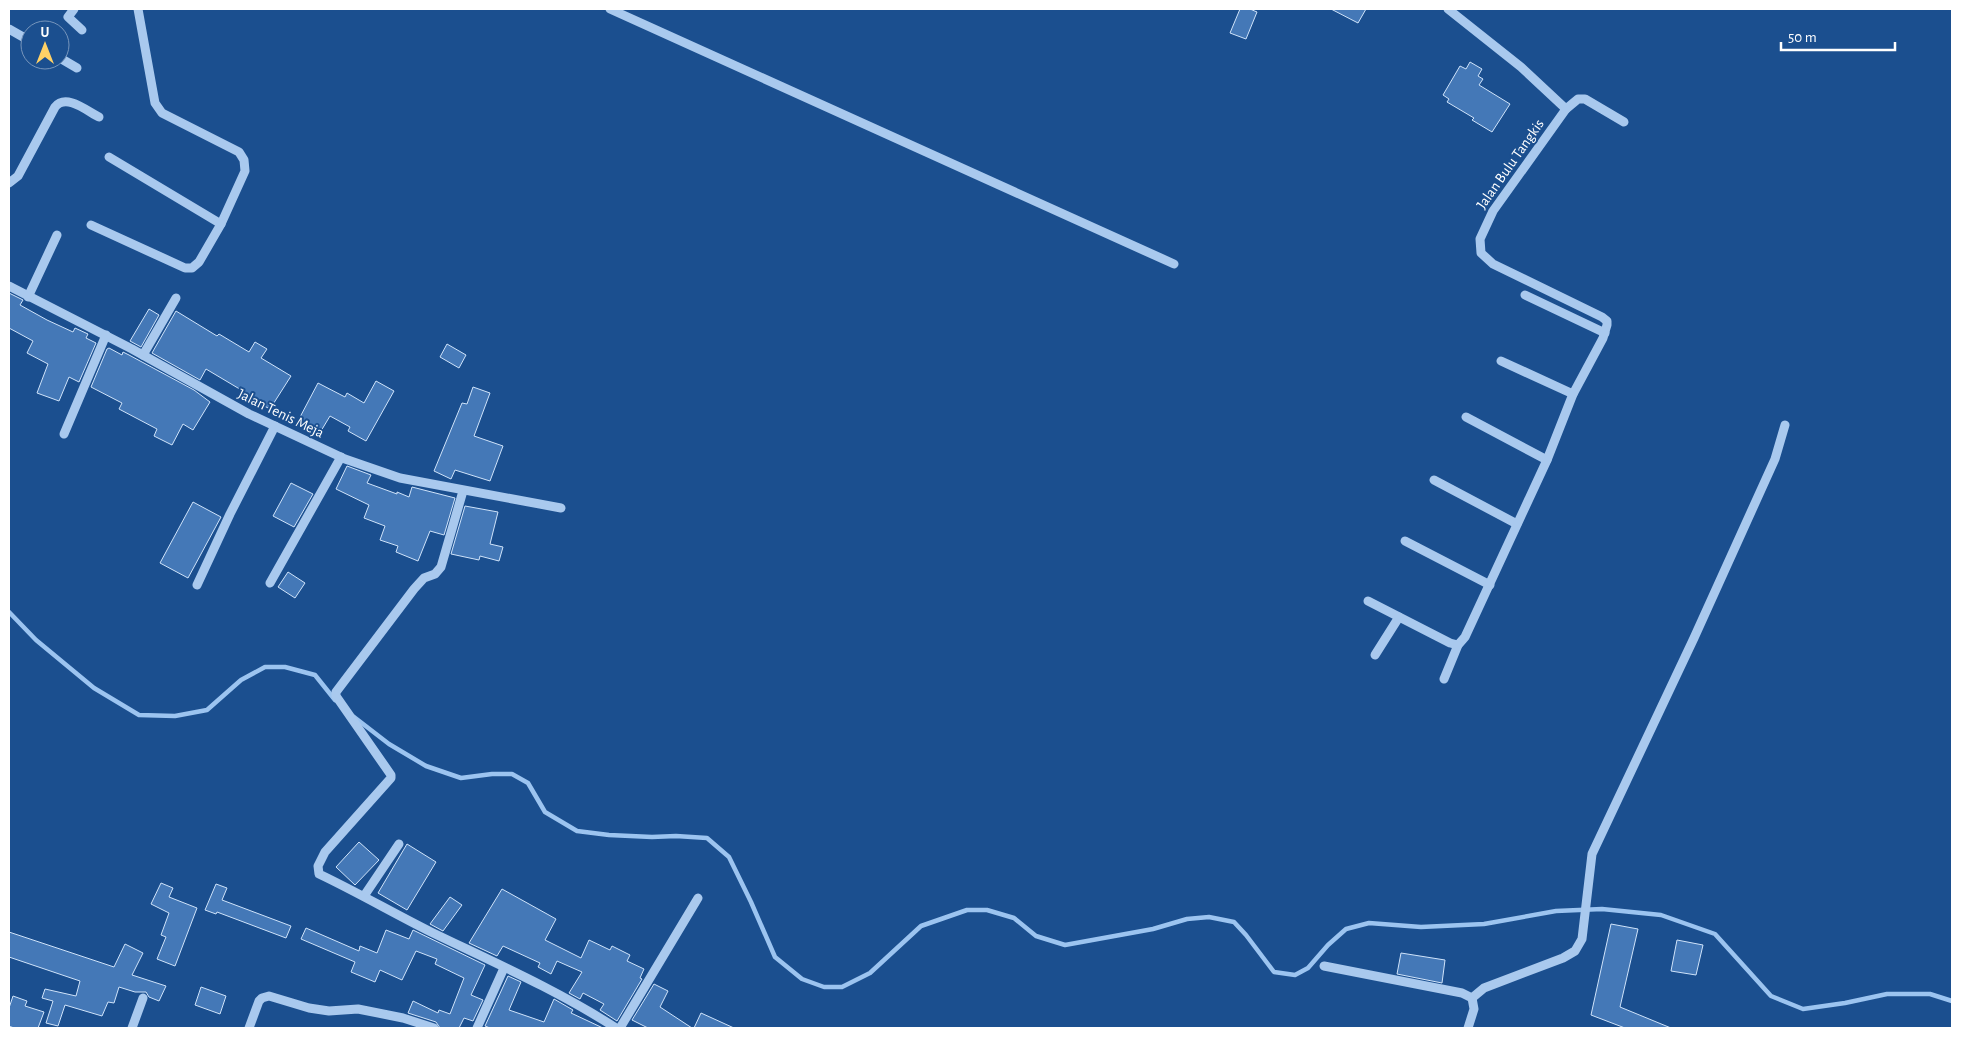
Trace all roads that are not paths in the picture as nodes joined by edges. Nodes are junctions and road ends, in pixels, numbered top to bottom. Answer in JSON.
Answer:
{"nodes":[{"id":1,"x":74,"y":9,"type":"edge"},
{"id":2,"x":138,"y":9,"type":"edge"},
{"id":3,"x":610,"y":9,"type":"edge"},
{"id":4,"x":1448,"y":9,"type":"edge"},
{"id":5,"x":9,"y":29,"type":"edge"},
{"id":6,"x":82,"y":30,"type":"dead end"},
{"id":7,"x":20,"y":35,"type":"edge"},
{"id":8,"x":70,"y":64,"type":"edge"},
{"id":9,"x":77,"y":68,"type":"dead end"},
{"id":10,"x":1566,"y":109,"type":"junction"},
{"id":11,"x":99,"y":118,"type":"dead end"},
{"id":12,"x":1624,"y":122,"type":"dead end"},
{"id":13,"x":109,"y":157,"type":"dead end"},
{"id":14,"x":9,"y":183,"type":"edge"},
{"id":15,"x":221,"y":224,"type":"junction"},
{"id":16,"x":91,"y":225,"type":"dead end"},
{"id":17,"x":57,"y":235,"type":"dead end"},
{"id":18,"x":1174,"y":264,"type":"dead end"},
{"id":19,"x":9,"y":286,"type":"edge"},
{"id":20,"x":1525,"y":295,"type":"dead end"},
{"id":21,"x":28,"y":297,"type":"junction"},
{"id":22,"x":176,"y":298,"type":"dead end"},
{"id":23,"x":1605,"y":333,"type":"junction"},
{"id":24,"x":106,"y":335,"type":"junction"},
{"id":25,"x":144,"y":355,"type":"junction"},
{"id":26,"x":1501,"y":361,"type":"dead end"},
{"id":27,"x":1573,"y":394,"type":"junction"},
{"id":28,"x":1466,"y":417,"type":"dead end"},
{"id":29,"x":1785,"y":425,"type":"dead end"},
{"id":30,"x":275,"y":426,"type":"junction"},
{"id":31,"x":64,"y":434,"type":"dead end"},
{"id":32,"x":341,"y":457,"type":"junction"},
{"id":33,"x":1547,"y":460,"type":"junction"},
{"id":34,"x":1434,"y":480,"type":"dead end"},
{"id":35,"x":463,"y":491,"type":"junction"},
{"id":36,"x":561,"y":508,"type":"dead end"},
{"id":37,"x":1517,"y":524,"type":"junction"},
{"id":38,"x":1405,"y":540,"type":"dead end"},
{"id":39,"x":270,"y":583,"type":"dead end"},
{"id":40,"x":197,"y":585,"type":"dead end"},
{"id":41,"x":1490,"y":585,"type":"junction"},
{"id":42,"x":1368,"y":601,"type":"dead end"},
{"id":43,"x":1399,"y":617,"type":"junction"},
{"id":44,"x":1458,"y":645,"type":"junction"},
{"id":45,"x":1376,"y":655,"type":"dead end"},
{"id":46,"x":1444,"y":679,"type":"dead end"},
{"id":47,"x":398,"y":844,"type":"dead end"},
{"id":48,"x":364,"y":896,"type":"junction"},
{"id":49,"x":698,"y":898,"type":"dead end"},
{"id":50,"x":1324,"y":966,"type":"dead end"},
{"id":51,"x":504,"y":968,"type":"junction"},
{"id":52,"x":144,"y":998,"type":"dead end"},
{"id":53,"x":1472,"y":998,"type":"junction"},
{"id":54,"x":132,"y":1028,"type":"edge"},
{"id":55,"x":249,"y":1028,"type":"edge"},
{"id":56,"x":434,"y":1028,"type":"edge"},
{"id":57,"x":477,"y":1028,"type":"edge"},
{"id":58,"x":616,"y":1028,"type":"edge"},
{"id":59,"x":620,"y":1028,"type":"edge"},
{"id":60,"x":1468,"y":1028,"type":"edge"}],
"edges":[{"from":1,"to":6,"type":"street"},
{"from":2,"to":15,"type":"street"},
{"from":3,"to":18,"type":"street"},
{"from":4,"to":10,"type":"street"},
{"from":5,"to":7,"type":"street"},
{"from":8,"to":9,"type":"street"},
{"from":10,"to":12,"type":"street"},
{"from":10,"to":23,"type":"street","name":"Jalan Bulu Tangkis"},
{"from":11,"to":14,"type":"street"},
{"from":13,"to":15,"type":"street"},
{"from":15,"to":16,"type":"street"},
{"from":17,"to":21,"type":"street"},
{"from":19,"to":21,"type":"street","name":"Jalan Tenis Meja"},
{"from":20,"to":23,"type":"street"},
{"from":21,"to":24,"type":"street","name":"Jalan Tenis Meja"},
{"from":22,"to":25,"type":"street"},
{"from":23,"to":27,"type":"street"},
{"from":24,"to":25,"type":"street","name":"Jalan Tenis Meja"},
{"from":24,"to":31,"type":"street"},
{"from":25,"to":30,"type":"street","name":"Jalan Tenis Meja"},
{"from":26,"to":27,"type":"street"},
{"from":27,"to":33,"type":"street"},
{"from":28,"to":33,"type":"street"},
{"from":29,"to":53,"type":"street"},
{"from":30,"to":32,"type":"street","name":"Jalan Tenis Meja"},
{"from":30,"to":40,"type":"street"},
{"from":32,"to":35,"type":"street","name":"Jalan Tenis Meja"},
{"from":32,"to":39,"type":"street"},
{"from":33,"to":37,"type":"street"},
{"from":34,"to":37,"type":"street"},
{"from":35,"to":36,"type":"street","name":"Jalan Tenis Meja"},
{"from":35,"to":48,"type":"street"},
{"from":37,"to":41,"type":"street"},
{"from":38,"to":41,"type":"street"},
{"from":41,"to":44,"type":"street"},
{"from":42,"to":43,"type":"street"},
{"from":43,"to":44,"type":"street"},
{"from":43,"to":45,"type":"street"},
{"from":44,"to":46,"type":"street"},
{"from":47,"to":48,"type":"street"},
{"from":48,"to":51,"type":"street"},
{"from":49,"to":59,"type":"street"},
{"from":50,"to":53,"type":"street"},
{"from":51,"to":57,"type":"street"},
{"from":51,"to":58,"type":"street"},
{"from":52,"to":54,"type":"street"},
{"from":53,"to":60,"type":"street"},
{"from":55,"to":56,"type":"street"}]}
